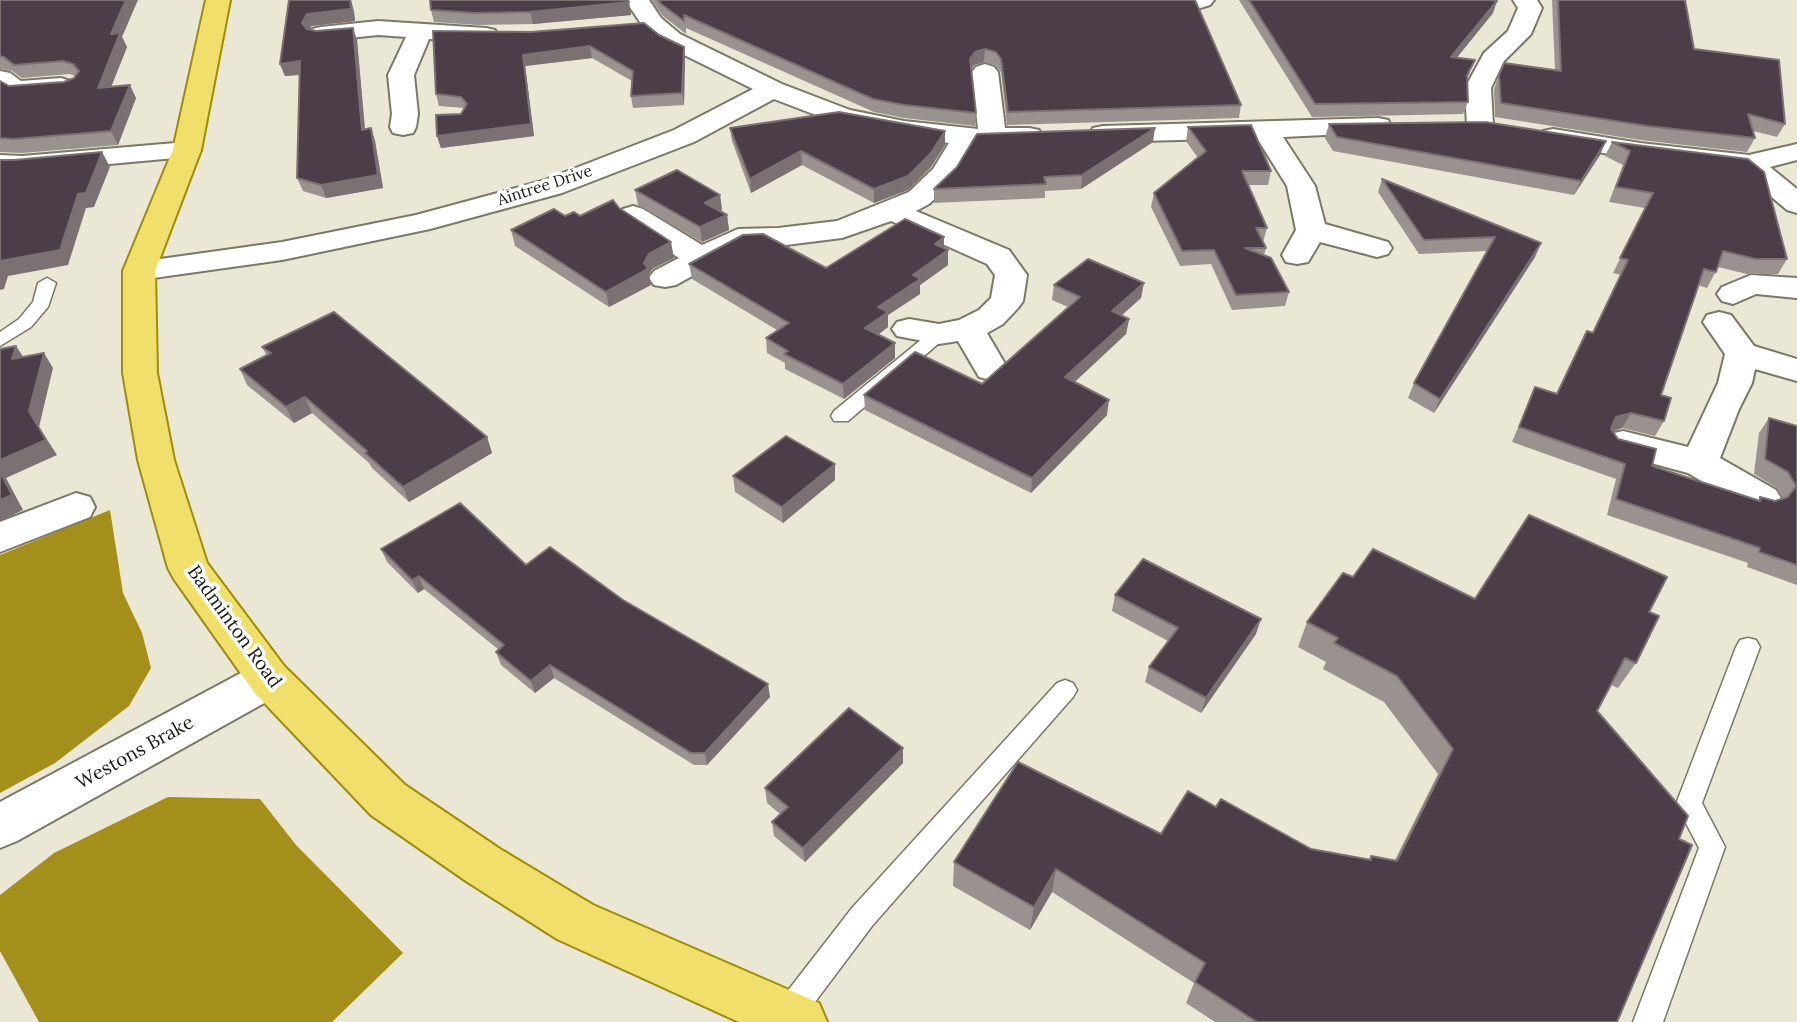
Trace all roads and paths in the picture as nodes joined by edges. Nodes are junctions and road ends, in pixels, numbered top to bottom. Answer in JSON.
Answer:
{"nodes":[{"id":1,"x":218,"y":0,"type":"edge"},
{"id":2,"x":637,"y":0,"type":"edge"},
{"id":3,"x":1519,"y":4,"type":"edge"},
{"id":4,"x":652,"y":23,"type":"junction"},
{"id":5,"x":627,"y":25,"type":"edge"},
{"id":6,"x":422,"y":31,"type":"junction"},
{"id":7,"x":321,"y":34,"type":"edge"},
{"id":8,"x":505,"y":35,"type":"edge"},
{"id":9,"x":985,"y":72,"type":"edge"},
{"id":10,"x":70,"y":85,"type":"edge"},
{"id":11,"x":6,"y":88,"type":"edge"},
{"id":12,"x":773,"y":89,"type":"junction"},
{"id":13,"x":412,"y":119,"type":"dead end"},
{"id":14,"x":1399,"y":126,"type":"edge"},
{"id":15,"x":1264,"y":128,"type":"junction"},
{"id":16,"x":980,"y":137,"type":"junction"},
{"id":17,"x":187,"y":150,"type":"junction"},
{"id":18,"x":1797,"y":152,"type":"edge"},
{"id":19,"x":0,"y":163,"type":"edge"},
{"id":20,"x":1749,"y":163,"type":"junction"},
{"id":21,"x":1797,"y":204,"type":"edge"},
{"id":22,"x":892,"y":211,"type":"junction"},
{"id":23,"x":633,"y":215,"type":"edge"},
{"id":24,"x":1377,"y":248,"type":"dead end"},
{"id":25,"x":701,"y":258,"type":"junction"},
{"id":26,"x":139,"y":271,"type":"junction"},
{"id":27,"x":665,"y":278,"type":"dead end"},
{"id":28,"x":47,"y":283,"type":"dead end"},
{"id":29,"x":1797,"y":288,"type":"edge"},
{"id":30,"x":939,"y":331,"type":"junction"},
{"id":31,"x":0,"y":340,"type":"edge"},
{"id":32,"x":1742,"y":354,"type":"junction"},
{"id":33,"x":991,"y":369,"type":"dead end"},
{"id":34,"x":1797,"y":370,"type":"edge"},
{"id":35,"x":841,"y":416,"type":"dead end"},
{"id":36,"x":1623,"y":443,"type":"edge"},
{"id":37,"x":1700,"y":463,"type":"junction"},
{"id":38,"x":1763,"y":500,"type":"edge"},
{"id":39,"x":76,"y":507,"type":"dead end"},
{"id":40,"x":0,"y":538,"type":"edge"},
{"id":41,"x":1748,"y":647,"type":"dead end"},
{"id":42,"x":269,"y":679,"type":"junction"},
{"id":43,"x":1065,"y":690,"type":"dead end"},
{"id":44,"x":0,"y":826,"type":"edge"},
{"id":45,"x":793,"y":1019,"type":"edge"},
{"id":46,"x":1648,"y":1022,"type":"edge"}],
"edges":[{"from":1,"to":17,"type":"main road","name":"Badminton Road"},
{"from":2,"to":4,"type":"street"},
{"from":3,"to":20,"type":"street"},
{"from":4,"to":5,"type":"street"},
{"from":4,"to":12,"type":"street"},
{"from":6,"to":7,"type":"street"},
{"from":6,"to":8,"type":"street"},
{"from":6,"to":13,"type":"street"},
{"from":9,"to":16,"type":"street"},
{"from":10,"to":11,"type":"street"},
{"from":12,"to":16,"type":"street"},
{"from":12,"to":26,"type":"street","name":"Aintree Drive"},
{"from":14,"to":15,"type":"street"},
{"from":15,"to":16,"type":"street"},
{"from":15,"to":24,"type":"street"},
{"from":16,"to":22,"type":"street"},
{"from":17,"to":19,"type":"street"},
{"from":17,"to":26,"type":"main road","name":"Badminton Road"},
{"from":18,"to":20,"type":"street"},
{"from":20,"to":21,"type":"street"},
{"from":22,"to":25,"type":"street"},
{"from":22,"to":30,"type":"street"},
{"from":23,"to":25,"type":"street"},
{"from":25,"to":27,"type":"street"},
{"from":26,"to":42,"type":"main road","name":"Badminton Road"},
{"from":28,"to":31,"type":"lane"},
{"from":29,"to":32,"type":"street"},
{"from":30,"to":33,"type":"street"},
{"from":30,"to":35,"type":"lane"},
{"from":32,"to":34,"type":"street"},
{"from":32,"to":37,"type":"street"},
{"from":36,"to":37,"type":"street"},
{"from":37,"to":38,"type":"street"},
{"from":39,"to":40,"type":"street"},
{"from":41,"to":46,"type":"lane"},
{"from":42,"to":44,"type":"street","name":"Westons Brake"},
{"from":42,"to":45,"type":"main road","name":"Badminton Road"},
{"from":43,"to":45,"type":"lane"}]}
